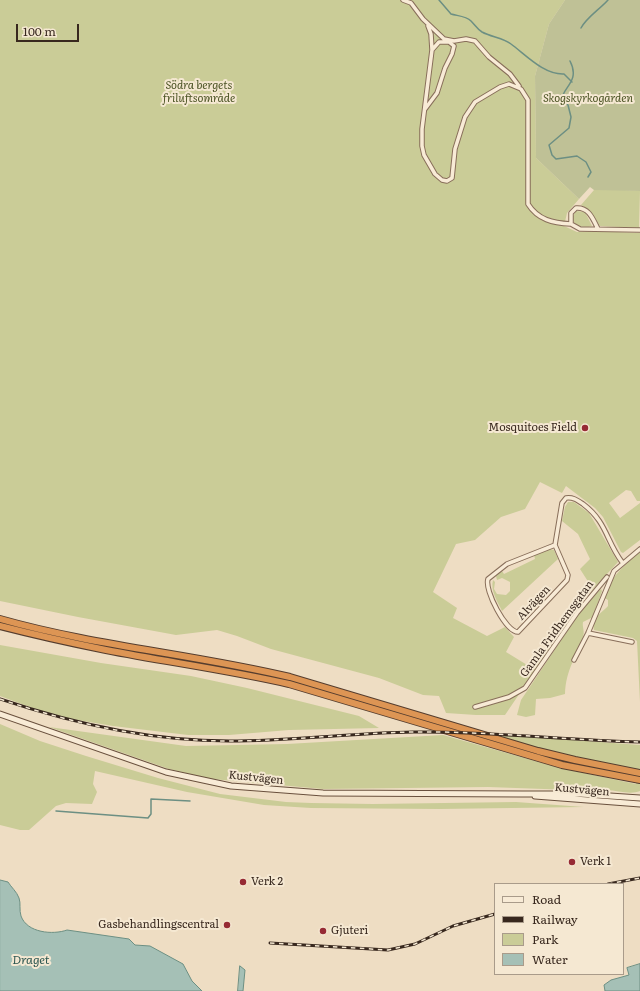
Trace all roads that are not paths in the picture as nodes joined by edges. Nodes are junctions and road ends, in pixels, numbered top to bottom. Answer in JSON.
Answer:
{"nodes":[{"id":1,"x":403,"y":0,"type":"edge"},
{"id":2,"x":426,"y":23,"type":"junction"},
{"id":3,"x":432,"y":50,"type":"junction"},
{"id":4,"x":521,"y":89,"type":"junction"},
{"id":5,"x":425,"y":109,"type":"junction"},
{"id":6,"x":571,"y":224,"type":"junction"},
{"id":7,"x":598,"y":229,"type":"junction"},
{"id":8,"x":640,"y":230,"type":"edge"},
{"id":9,"x":555,"y":545,"type":"junction"},
{"id":10,"x":640,"y":549,"type":"edge"},
{"id":11,"x":622,"y":562,"type":"junction"},
{"id":12,"x":607,"y":577,"type":"dead end"},
{"id":13,"x":0,"y":619,"type":"edge"},
{"id":14,"x":0,"y":626,"type":"edge"},
{"id":15,"x":588,"y":633,"type":"junction"},
{"id":16,"x":632,"y":642,"type":"dead end"},
{"id":17,"x":574,"y":660,"type":"dead end"},
{"id":18,"x":475,"y":707,"type":"dead end"},
{"id":19,"x":0,"y":714,"type":"edge"},
{"id":20,"x":640,"y":773,"type":"edge"},
{"id":21,"x":633,"y":775,"type":"junction"},
{"id":22,"x":640,"y":780,"type":"edge"},
{"id":23,"x":522,"y":794,"type":"junction"},
{"id":24,"x":640,"y":798,"type":"edge"},
{"id":25,"x":640,"y":804,"type":"edge"}],
"edges":[{"from":1,"to":2,"type":"street"},
{"from":2,"to":3,"type":"street"},
{"from":2,"to":4,"type":"street"},
{"from":3,"to":5,"type":"street"},
{"from":3,"to":5,"type":"street"},
{"from":4,"to":5,"type":"street"},
{"from":4,"to":6,"type":"street"},
{"from":6,"to":7,"type":"street"},
{"from":6,"to":7,"type":"street"},
{"from":7,"to":8,"type":"street"},
{"from":9,"to":9,"type":"street","name":"Alvägen"},
{"from":9,"to":11,"type":"street"},
{"from":10,"to":11,"type":"street"},
{"from":11,"to":15,"type":"street"},
{"from":12,"to":18,"type":"street","name":"Gamla Fridhemsgatan"},
{"from":13,"to":21,"type":"highway"},
{"from":14,"to":21,"type":"highway"},
{"from":15,"to":16,"type":"street"},
{"from":15,"to":17,"type":"street"},
{"from":19,"to":23,"type":"main road","name":"Kustvägen"},
{"from":20,"to":21,"type":"highway"},
{"from":21,"to":22,"type":"highway"},
{"from":23,"to":24,"type":"main road","name":"Kustvägen"},
{"from":23,"to":25,"type":"main road","name":"Kustvägen"}]}
